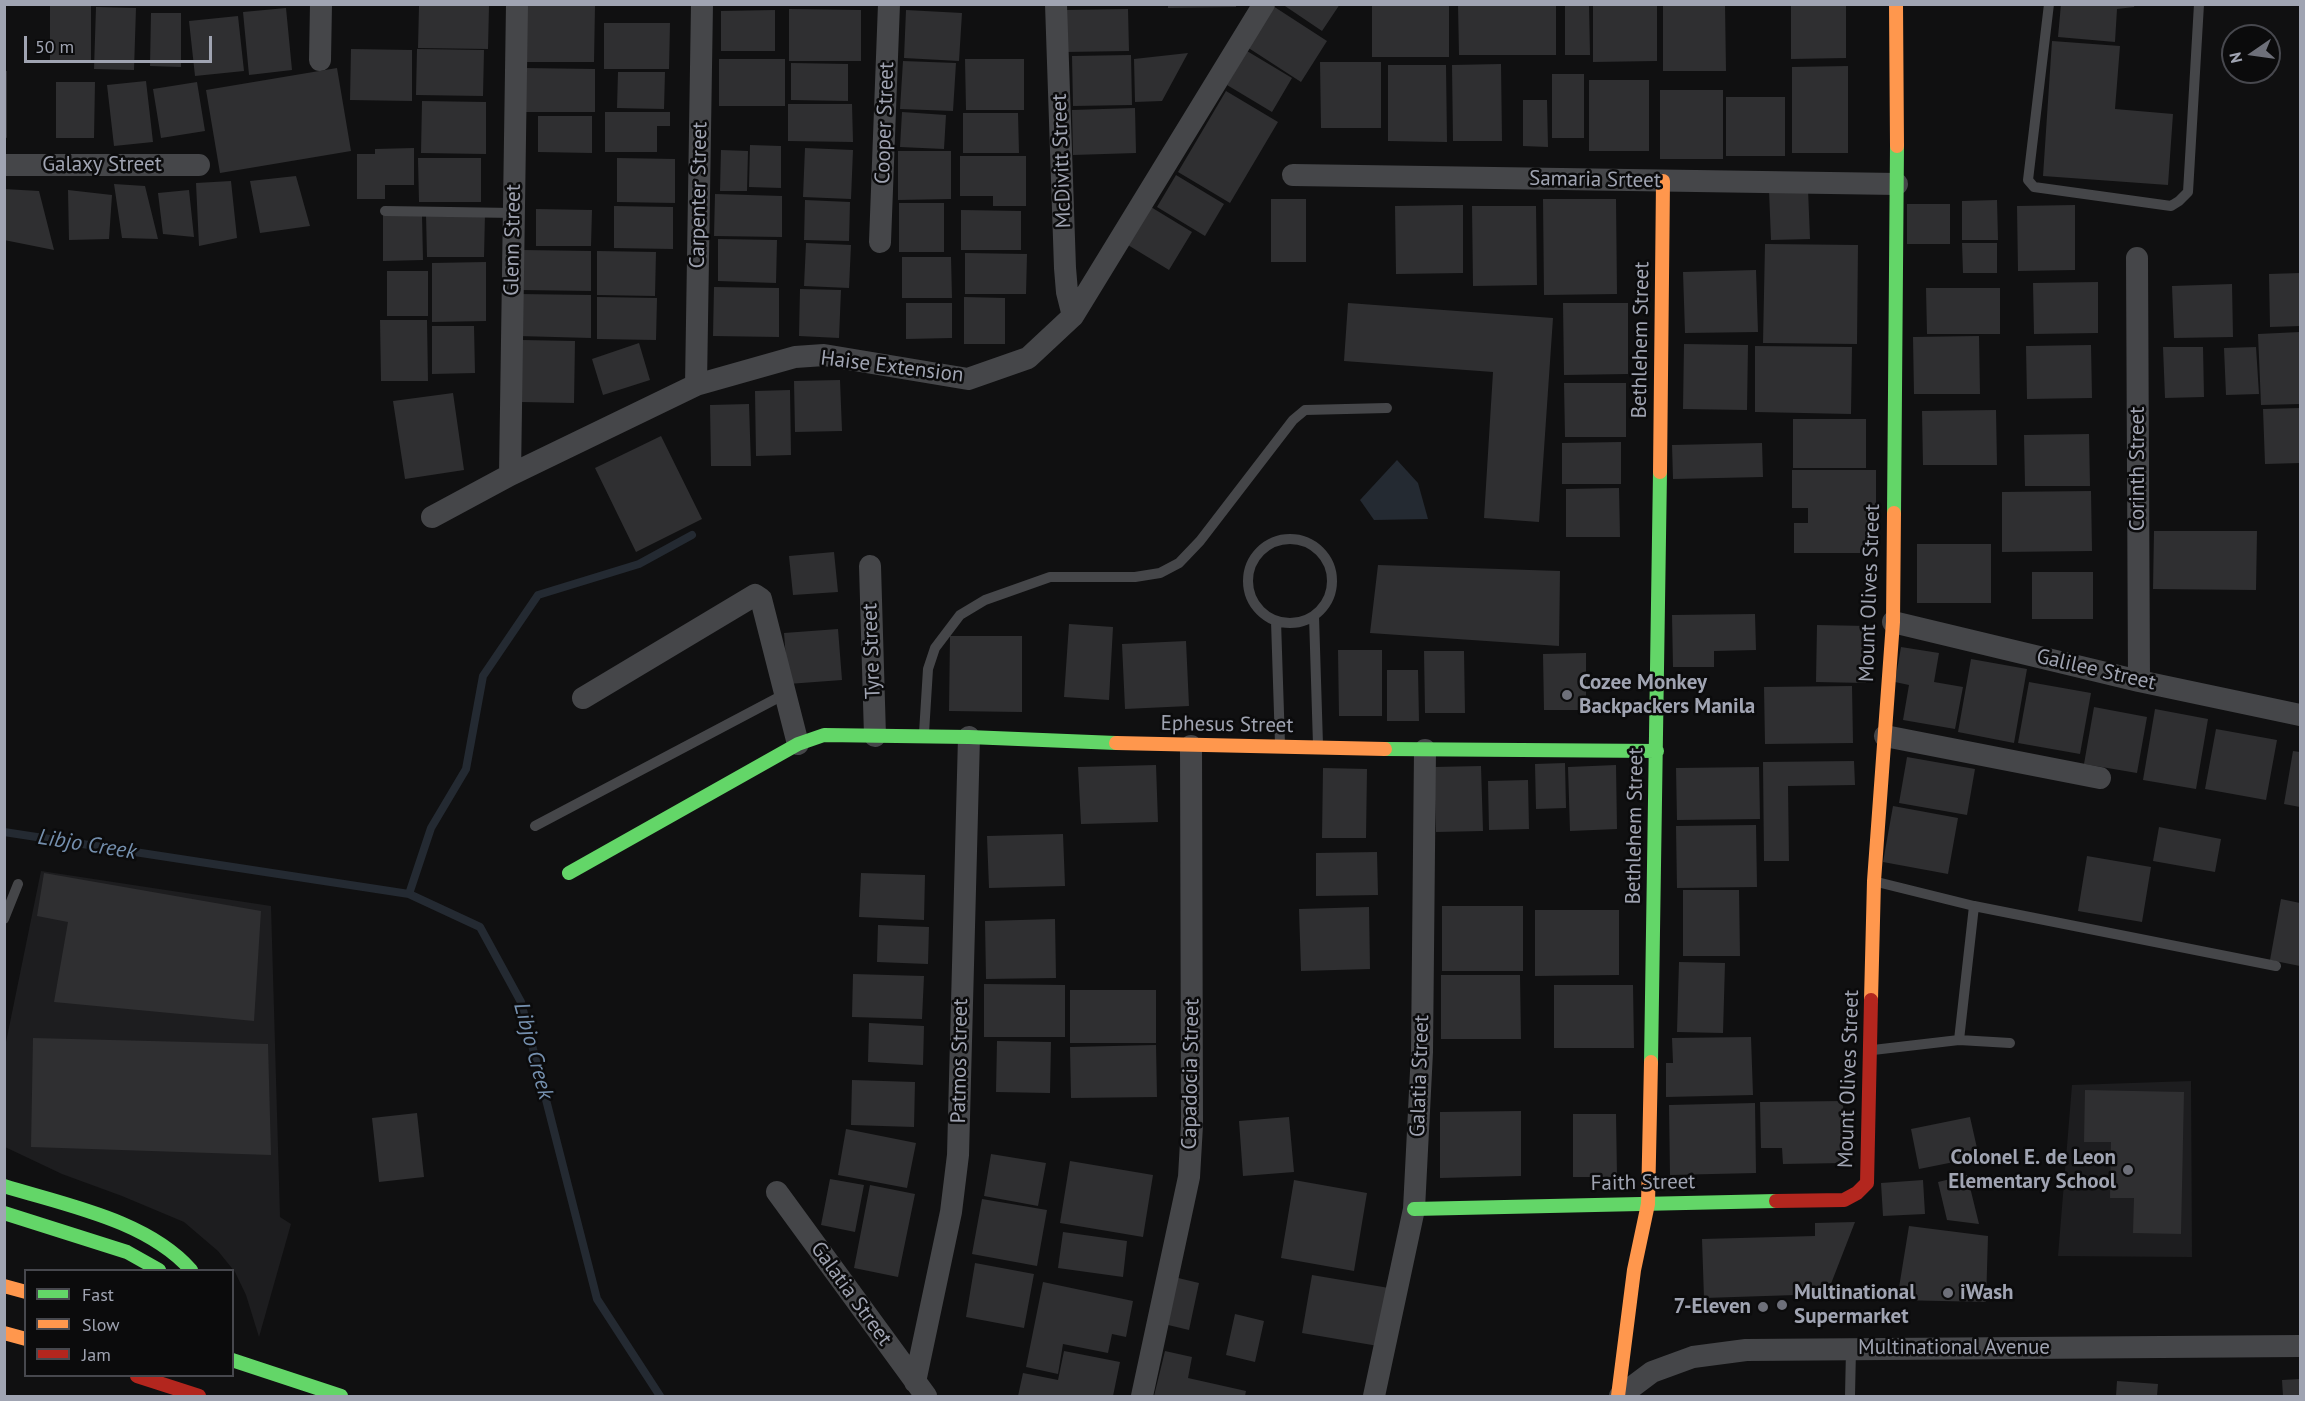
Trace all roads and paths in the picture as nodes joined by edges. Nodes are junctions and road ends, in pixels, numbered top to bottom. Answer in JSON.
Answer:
{"nodes":[{"id":1,"x":321,"y":4,"type":"edge"},
{"id":2,"x":517,"y":4,"type":"edge"},
{"id":3,"x":702,"y":4,"type":"edge"},
{"id":4,"x":889,"y":4,"type":"edge"},
{"id":5,"x":1056,"y":4,"type":"edge"},
{"id":6,"x":1264,"y":4,"type":"edge"},
{"id":7,"x":1896,"y":4,"type":"edge"},
{"id":8,"x":2049,"y":4,"type":"edge"},
{"id":9,"x":2199,"y":4,"type":"edge"},
{"id":10,"x":320,"y":60,"type":"dead end"},
{"id":11,"x":4,"y":165,"type":"edge"},
{"id":12,"x":199,"y":165,"type":"dead end"},
{"id":13,"x":1293,"y":175,"type":"dead end"},
{"id":14,"x":1663,"y":181,"type":"junction"},
{"id":15,"x":1897,"y":183,"type":"junction"},
{"id":16,"x":385,"y":211,"type":"dead end"},
{"id":17,"x":514,"y":213,"type":"junction"},
{"id":18,"x":880,"y":242,"type":"dead end"},
{"id":19,"x":2137,"y":258,"type":"dead end"},
{"id":20,"x":1073,"y":316,"type":"junction"},
{"id":21,"x":696,"y":386,"type":"junction"},
{"id":22,"x":1387,"y":408,"type":"dead end"},
{"id":23,"x":510,"y":475,"type":"junction"},
{"id":24,"x":432,"y":517,"type":"dead end"},
{"id":25,"x":870,"y":566,"type":"dead end"},
{"id":26,"x":1314,"y":616,"type":"junction"},
{"id":27,"x":1276,"y":621,"type":"junction"},
{"id":28,"x":1893,"y":622,"type":"junction"},
{"id":29,"x":2139,"y":681,"type":"junction"},
{"id":30,"x":784,"y":694,"type":"junction"},
{"id":31,"x":583,"y":698,"type":"dead end"},
{"id":32,"x":2301,"y":715,"type":"edge"},
{"id":33,"x":875,"y":736,"type":"junction"},
{"id":34,"x":1885,"y":736,"type":"junction"},
{"id":35,"x":924,"y":737,"type":"junction"},
{"id":36,"x":969,"y":737,"type":"junction"},
{"id":37,"x":798,"y":744,"type":"junction"},
{"id":38,"x":1191,"y":746,"type":"junction"},
{"id":39,"x":1280,"y":747,"type":"junction"},
{"id":40,"x":1318,"y":748,"type":"junction"},
{"id":41,"x":1425,"y":750,"type":"junction"},
{"id":42,"x":1657,"y":751,"type":"junction"},
{"id":43,"x":2100,"y":778,"type":"dead end"},
{"id":44,"x":535,"y":826,"type":"dead end"},
{"id":45,"x":568,"y":873,"type":"dead end"},
{"id":46,"x":1874,"y":881,"type":"junction"},
{"id":47,"x":18,"y":884,"type":"dead end"},
{"id":48,"x":1974,"y":906,"type":"junction"},
{"id":49,"x":4,"y":919,"type":"edge"},
{"id":50,"x":2276,"y":966,"type":"dead end"},
{"id":51,"x":1959,"y":1040,"type":"junction"},
{"id":52,"x":2010,"y":1043,"type":"dead end"},
{"id":53,"x":1872,"y":1050,"type":"junction"},
{"id":54,"x":1867,"y":1183,"type":"joint"},
{"id":55,"x":4,"y":1186,"type":"edge"},
{"id":56,"x":777,"y":1192,"type":"dead end"},
{"id":57,"x":1648,"y":1204,"type":"junction"},
{"id":58,"x":1414,"y":1209,"type":"junction"},
{"id":59,"x":4,"y":1213,"type":"edge"},
{"id":60,"x":157,"y":1269,"type":"edge"},
{"id":61,"x":190,"y":1269,"type":"edge"},
{"id":62,"x":4,"y":1286,"type":"edge"},
{"id":63,"x":24,"y":1291,"type":"edge"},
{"id":64,"x":4,"y":1333,"type":"edge"},
{"id":65,"x":24,"y":1338,"type":"edge"},
{"id":66,"x":2301,"y":1346,"type":"edge"},
{"id":67,"x":1851,"y":1349,"type":"junction"},
{"id":68,"x":234,"y":1361,"type":"edge"},
{"id":69,"x":140,"y":1377,"type":"edge"},
{"id":70,"x":165,"y":1377,"type":"edge"},
{"id":71,"x":191,"y":1377,"type":"edge"},
{"id":72,"x":921,"y":1389,"type":"edge"},
{"id":73,"x":160,"y":1396,"type":"edge"},
{"id":74,"x":186,"y":1396,"type":"edge"},
{"id":75,"x":199,"y":1396,"type":"edge"},
{"id":76,"x":340,"y":1396,"type":"edge"},
{"id":77,"x":1142,"y":1396,"type":"edge"},
{"id":78,"x":1374,"y":1396,"type":"edge"},
{"id":79,"x":1619,"y":1396,"type":"edge"},
{"id":80,"x":1850,"y":1396,"type":"edge"}],
"edges":[{"from":1,"to":10,"type":"street"},
{"from":2,"to":17,"type":"street","name":"Glenn Street"},
{"from":3,"to":21,"type":"street","name":"Carpenter Street"},
{"from":4,"to":18,"type":"street","name":"Cooper Street"},
{"from":5,"to":20,"type":"street","name":"McDivitt Street"},
{"from":6,"to":20,"type":"street","name":"Haise Extension"},
{"from":7,"to":15,"type":"main road","name":"Mount Olives Street"},
{"from":8,"to":9,"type":"lane"},
{"from":11,"to":12,"type":"street","name":"Galaxy Street"},
{"from":13,"to":14,"type":"street","name":"Samaria Srteet"},
{"from":14,"to":15,"type":"street","name":"Samaria Srteet"},
{"from":14,"to":42,"type":"main road","name":"Bethlehem Street"},
{"from":15,"to":28,"type":"main road","name":"Mount Olives Street"},
{"from":16,"to":17,"type":"lane"},
{"from":17,"to":23,"type":"street","name":"Glenn Street"},
{"from":19,"to":29,"type":"street","name":"Corinth Street"},
{"from":20,"to":21,"type":"street","name":"Haise Extension"},
{"from":21,"to":23,"type":"street","name":"Haise Extension"},
{"from":22,"to":35,"type":"lane"},
{"from":23,"to":24,"type":"street","name":"Haise Extension"},
{"from":25,"to":33,"type":"street","name":"Tyre Street"},
{"from":26,"to":27,"type":"lane"},
{"from":26,"to":27,"type":"lane"},
{"from":26,"to":40,"type":"lane"},
{"from":27,"to":39,"type":"lane"},
{"from":28,"to":29,"type":"street","name":"Galilee Street"},
{"from":28,"to":34,"type":"main road","name":"Mount Olives Street"},
{"from":29,"to":32,"type":"street","name":"Galilee Street"},
{"from":30,"to":31,"type":"street"},
{"from":30,"to":37,"type":"street"},
{"from":30,"to":44,"type":"lane"},
{"from":33,"to":35,"type":"main road","name":"Ephesus Street"},
{"from":33,"to":37,"type":"main road","name":"Ephesus Street"},
{"from":34,"to":43,"type":"street"},
{"from":34,"to":46,"type":"main road","name":"Mount Olives Street"},
{"from":35,"to":36,"type":"main road","name":"Ephesus Street"},
{"from":36,"to":38,"type":"main road","name":"Ephesus Street"},
{"from":36,"to":72,"type":"street","name":"Patmos Street"},
{"from":37,"to":45,"type":"main road","name":"Ephesus Street"},
{"from":38,"to":39,"type":"main road","name":"Ephesus Street"},
{"from":38,"to":77,"type":"street","name":"Capadocia Street"},
{"from":39,"to":40,"type":"main road","name":"Ephesus Street"},
{"from":40,"to":41,"type":"main road","name":"Ephesus Street"},
{"from":41,"to":42,"type":"main road","name":"Ephesus Street"},
{"from":41,"to":58,"type":"street","name":"Galatia Street"},
{"from":42,"to":57,"type":"main road","name":"Bethlehem Street"},
{"from":46,"to":48,"type":"lane"},
{"from":46,"to":53,"type":"main road","name":"Mount Olives Street"},
{"from":47,"to":49,"type":"lane"},
{"from":48,"to":50,"type":"lane"},
{"from":48,"to":51,"type":"lane"},
{"from":51,"to":52,"type":"lane"},
{"from":51,"to":53,"type":"lane"},
{"from":53,"to":54,"type":"main road","name":"Mount Olives Street"},
{"from":54,"to":57,"type":"main road","name":"Faith Street"},
{"from":55,"to":61,"type":"main road"},
{"from":56,"to":72,"type":"street","name":"Galatia Street"},
{"from":57,"to":58,"type":"main road","name":"Faith Street"},
{"from":57,"to":79,"type":"main road","name":"Bethlehem Street"},
{"from":58,"to":78,"type":"street","name":"Galatia Street"},
{"from":59,"to":60,"type":"main road"},
{"from":62,"to":63,"type":"main road"},
{"from":64,"to":65,"type":"main road"},
{"from":66,"to":67,"type":"street","name":"Multinational Avenue"},
{"from":67,"to":79,"type":"street","name":"Multinational Avenue"},
{"from":67,"to":80,"type":"lane"},
{"from":68,"to":76,"type":"main road"},
{"from":69,"to":75,"type":"main road","bridge":true},
{"from":70,"to":73,"type":"main road"},
{"from":71,"to":74,"type":"main road"}]}
